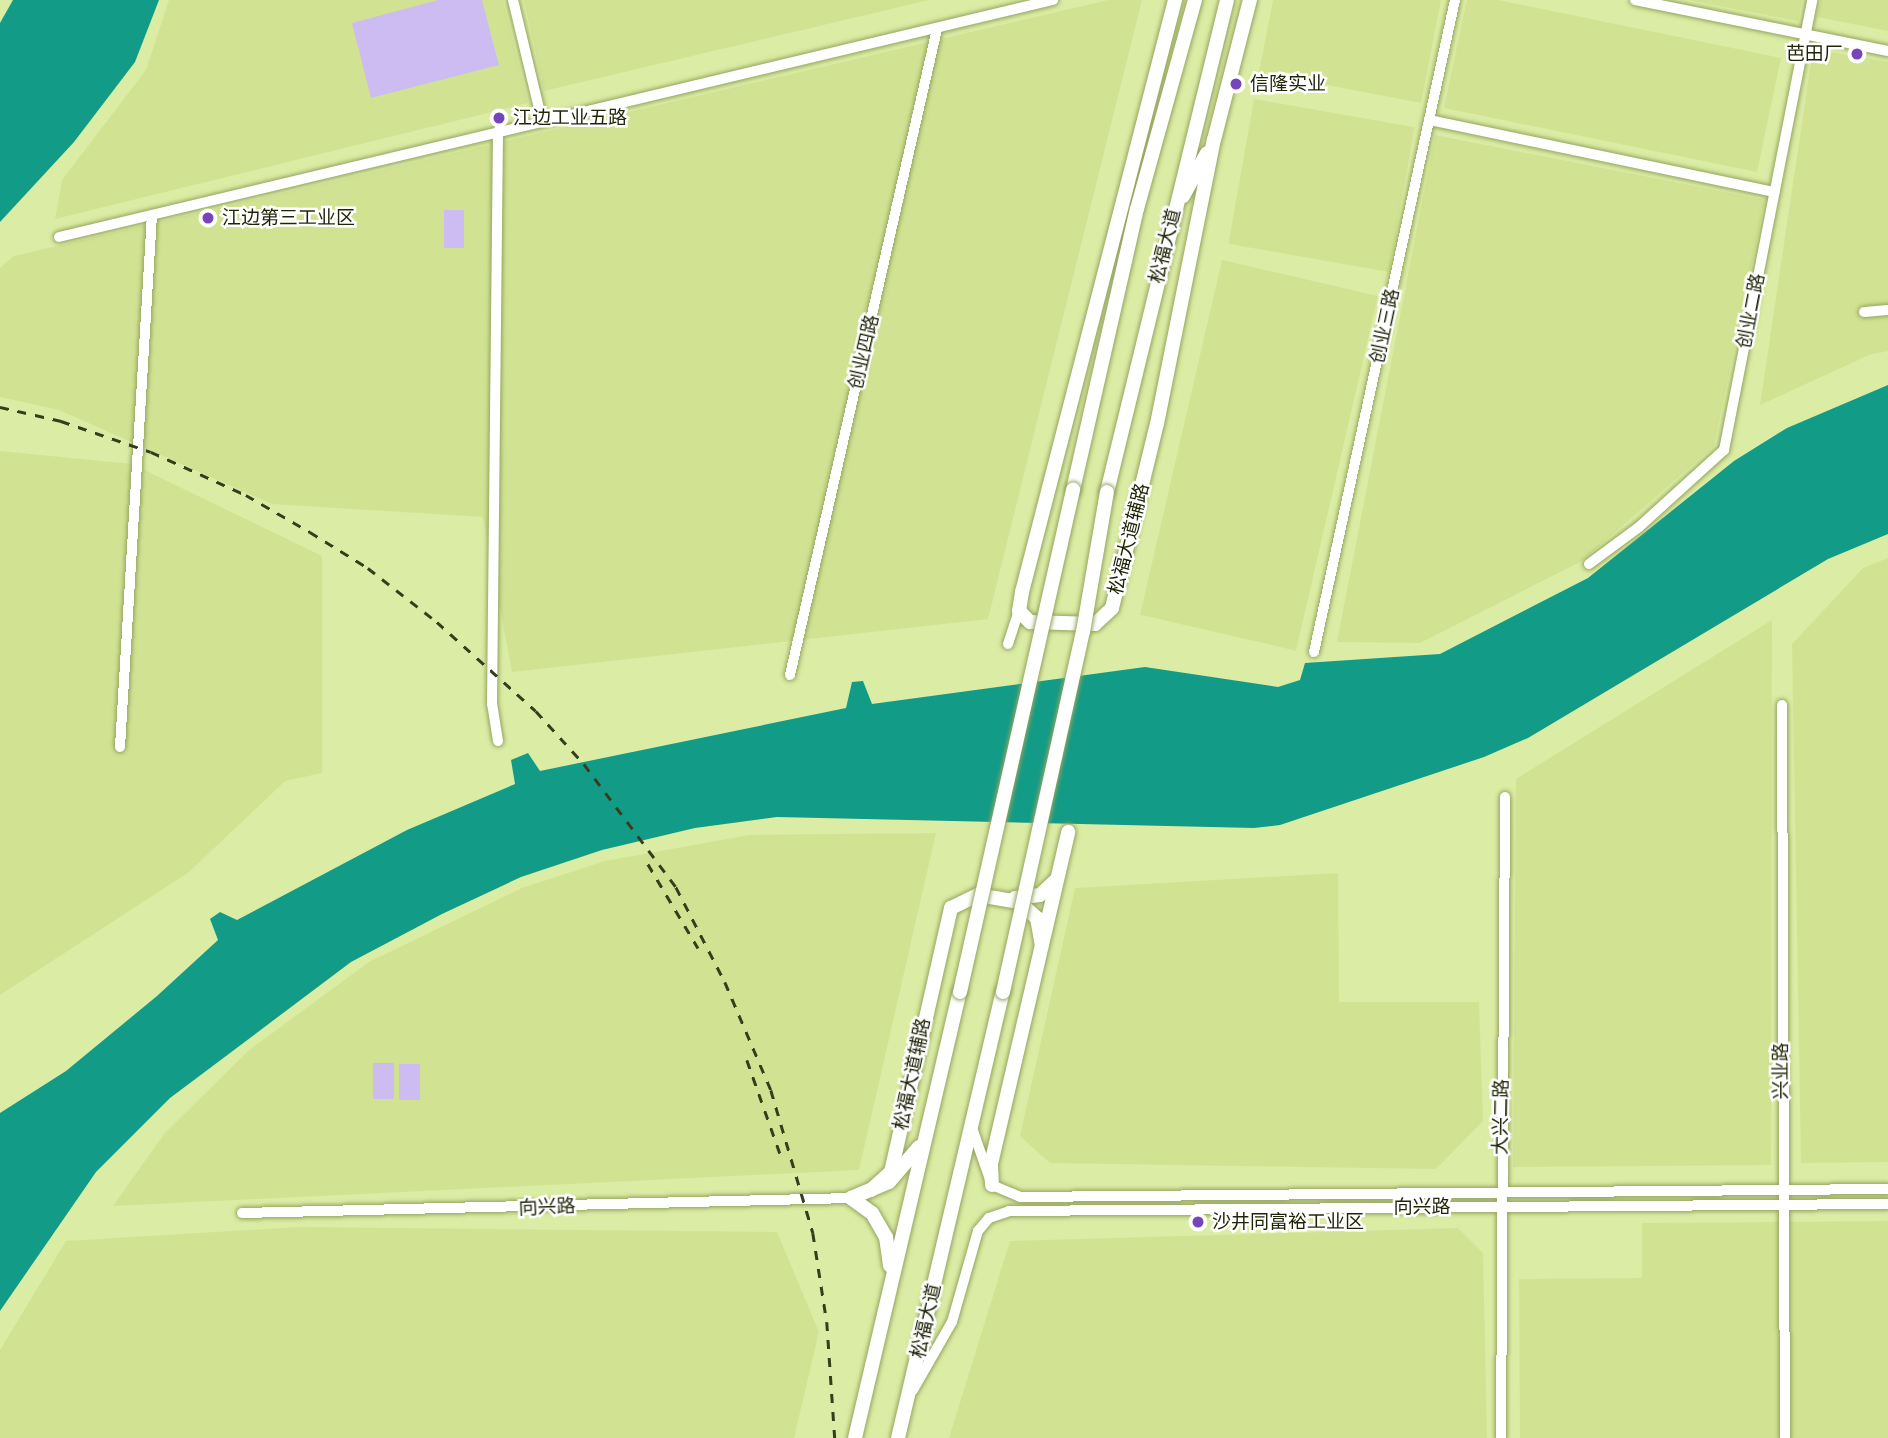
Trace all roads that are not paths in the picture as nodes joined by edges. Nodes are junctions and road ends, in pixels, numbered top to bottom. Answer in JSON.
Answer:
{"nodes":[{"id":1,"x":513,"y":0,"type":"edge"},
{"id":2,"x":1053,"y":0,"type":"edge"},
{"id":3,"x":1195,"y":0,"type":"edge"},
{"id":4,"x":1227,"y":0,"type":"edge"},
{"id":5,"x":1250,"y":0,"type":"edge"},
{"id":6,"x":1455,"y":0,"type":"edge"},
{"id":7,"x":1635,"y":0,"type":"edge"},
{"id":8,"x":1812,"y":0,"type":"edge"},
{"id":9,"x":1173,"y":3,"type":"edge"},
{"id":10,"x":937,"y":29,"type":"junction"},
{"id":11,"x":1805,"y":35,"type":"junction"},
{"id":12,"x":1888,"y":51,"type":"edge"},
{"id":13,"x":1429,"y":120,"type":"junction"},
{"id":14,"x":542,"y":121,"type":"junction"},
{"id":15,"x":498,"y":131,"type":"junction"},
{"id":16,"x":1140,"y":133,"type":"junction"},
{"id":17,"x":1214,"y":140,"type":"junction"},
{"id":18,"x":1775,"y":192,"type":"junction"},
{"id":19,"x":1137,"y":209,"type":"junction"},
{"id":20,"x":1173,"y":213,"type":"junction"},
{"id":21,"x":152,"y":215,"type":"junction"},
{"id":22,"x":59,"y":237,"type":"dead end"},
{"id":23,"x":1888,"y":310,"type":"edge"},
{"id":24,"x":1864,"y":312,"type":"dead end"},
{"id":25,"x":1589,"y":564,"type":"dead end"},
{"id":26,"x":1019,"y":611,"type":"junction"},
{"id":27,"x":1008,"y":644,"type":"dead end"},
{"id":28,"x":1314,"y":652,"type":"dead end"},
{"id":29,"x":790,"y":675,"type":"dead end"},
{"id":30,"x":1782,"y":705,"type":"dead end"},
{"id":31,"x":498,"y":741,"type":"dead end"},
{"id":32,"x":120,"y":747,"type":"dead end"},
{"id":33,"x":1505,"y":797,"type":"dead end"},
{"id":34,"x":1068,"y":832,"type":"dead end"},
{"id":35,"x":1057,"y":879,"type":"junction"},
{"id":36,"x":1006,"y":897,"type":"junction"},
{"id":37,"x":1042,"y":945,"type":"junction"},
{"id":38,"x":971,"y":1128,"type":"junction"},
{"id":39,"x":927,"y":1134,"type":"junction"},
{"id":40,"x":992,"y":1185,"type":"junction"},
{"id":41,"x":1888,"y":1189,"type":"edge"},
{"id":42,"x":871,"y":1190,"type":"junction"},
{"id":43,"x":1781,"y":1190,"type":"junction"},
{"id":44,"x":1501,"y":1192,"type":"junction"},
{"id":45,"x":851,"y":1198,"type":"junction"},
{"id":46,"x":1888,"y":1203,"type":"edge"},
{"id":47,"x":1781,"y":1204,"type":"junction"},
{"id":48,"x":1500,"y":1207,"type":"junction"},
{"id":49,"x":242,"y":1213,"type":"dead end"},
{"id":50,"x":891,"y":1277,"type":"junction"},
{"id":51,"x":908,"y":1399,"type":"junction"},
{"id":52,"x":855,"y":1438,"type":"edge"},
{"id":53,"x":898,"y":1438,"type":"edge"},
{"id":54,"x":1501,"y":1438,"type":"edge"},
{"id":55,"x":1785,"y":1438,"type":"edge"}],
"edges":[{"from":1,"to":14,"type":"street"},
{"from":2,"to":10,"type":"street"},
{"from":3,"to":19,"type":"main road","name":"松福大道"},
{"from":4,"to":20,"type":"main road","name":"松福大道"},
{"from":5,"to":17,"type":"main road","name":"松福大道辅路"},
{"from":6,"to":13,"type":"street","name":"创业三路"},
{"from":7,"to":11,"type":"street"},
{"from":8,"to":11,"type":"street","name":"创业二路"},
{"from":9,"to":16,"type":"main road"},
{"from":10,"to":14,"type":"street"},
{"from":10,"to":29,"type":"street","name":"创业四路"},
{"from":11,"to":12,"type":"street"},
{"from":11,"to":18,"type":"street","name":"创业二路"},
{"from":13,"to":18,"type":"street"},
{"from":13,"to":28,"type":"street","name":"创业三路"},
{"from":14,"to":15,"type":"street"},
{"from":15,"to":21,"type":"street"},
{"from":15,"to":31,"type":"street"},
{"from":16,"to":19,"type":"main road"},
{"from":16,"to":26,"type":"main road"},
{"from":17,"to":20,"type":"main road"},
{"from":17,"to":26,"type":"main road","name":"松福大道辅路"},
{"from":18,"to":25,"type":"street","name":"创业二路"},
{"from":19,"to":39,"type":"main road","name":"松福大道","bridge":true},
{"from":20,"to":38,"type":"main road","name":"松福大道","bridge":true},
{"from":21,"to":22,"type":"street"},
{"from":21,"to":32,"type":"street"},
{"from":23,"to":24,"type":"street"},
{"from":26,"to":27,"type":"street"},
{"from":30,"to":43,"type":"street","name":"兴业路"},
{"from":33,"to":44,"type":"street","name":"大兴二路"},
{"from":34,"to":35,"type":"main road"},
{"from":35,"to":36,"type":"main road","name":"松福大道辅路"},
{"from":35,"to":37,"type":"main road"},
{"from":36,"to":37,"type":"main road"},
{"from":36,"to":42,"type":"main road","name":"松福大道辅路"},
{"from":37,"to":40,"type":"main road"},
{"from":38,"to":40,"type":"street"},
{"from":38,"to":51,"type":"main road","name":"松福大道"},
{"from":39,"to":42,"type":"main road"},
{"from":39,"to":50,"type":"main road"},
{"from":40,"to":44,"type":"street","name":"向兴路"},
{"from":41,"to":43,"type":"street","name":"向兴路"},
{"from":42,"to":45,"type":"main road"},
{"from":43,"to":44,"type":"street","name":"向兴路"},
{"from":43,"to":47,"type":"street","name":"兴业路"},
{"from":44,"to":48,"type":"street","name":"大兴二路"},
{"from":45,"to":49,"type":"street","name":"向兴路"},
{"from":45,"to":50,"type":"main road"},
{"from":46,"to":47,"type":"street","name":"向兴路"},
{"from":47,"to":48,"type":"street","name":"向兴路"},
{"from":47,"to":55,"type":"street","name":"兴业路"},
{"from":48,"to":51,"type":"street","name":"向兴路"},
{"from":48,"to":54,"type":"street","name":"大兴二路"},
{"from":50,"to":52,"type":"main road"},
{"from":51,"to":53,"type":"main road","name":"松福大道"}]}
